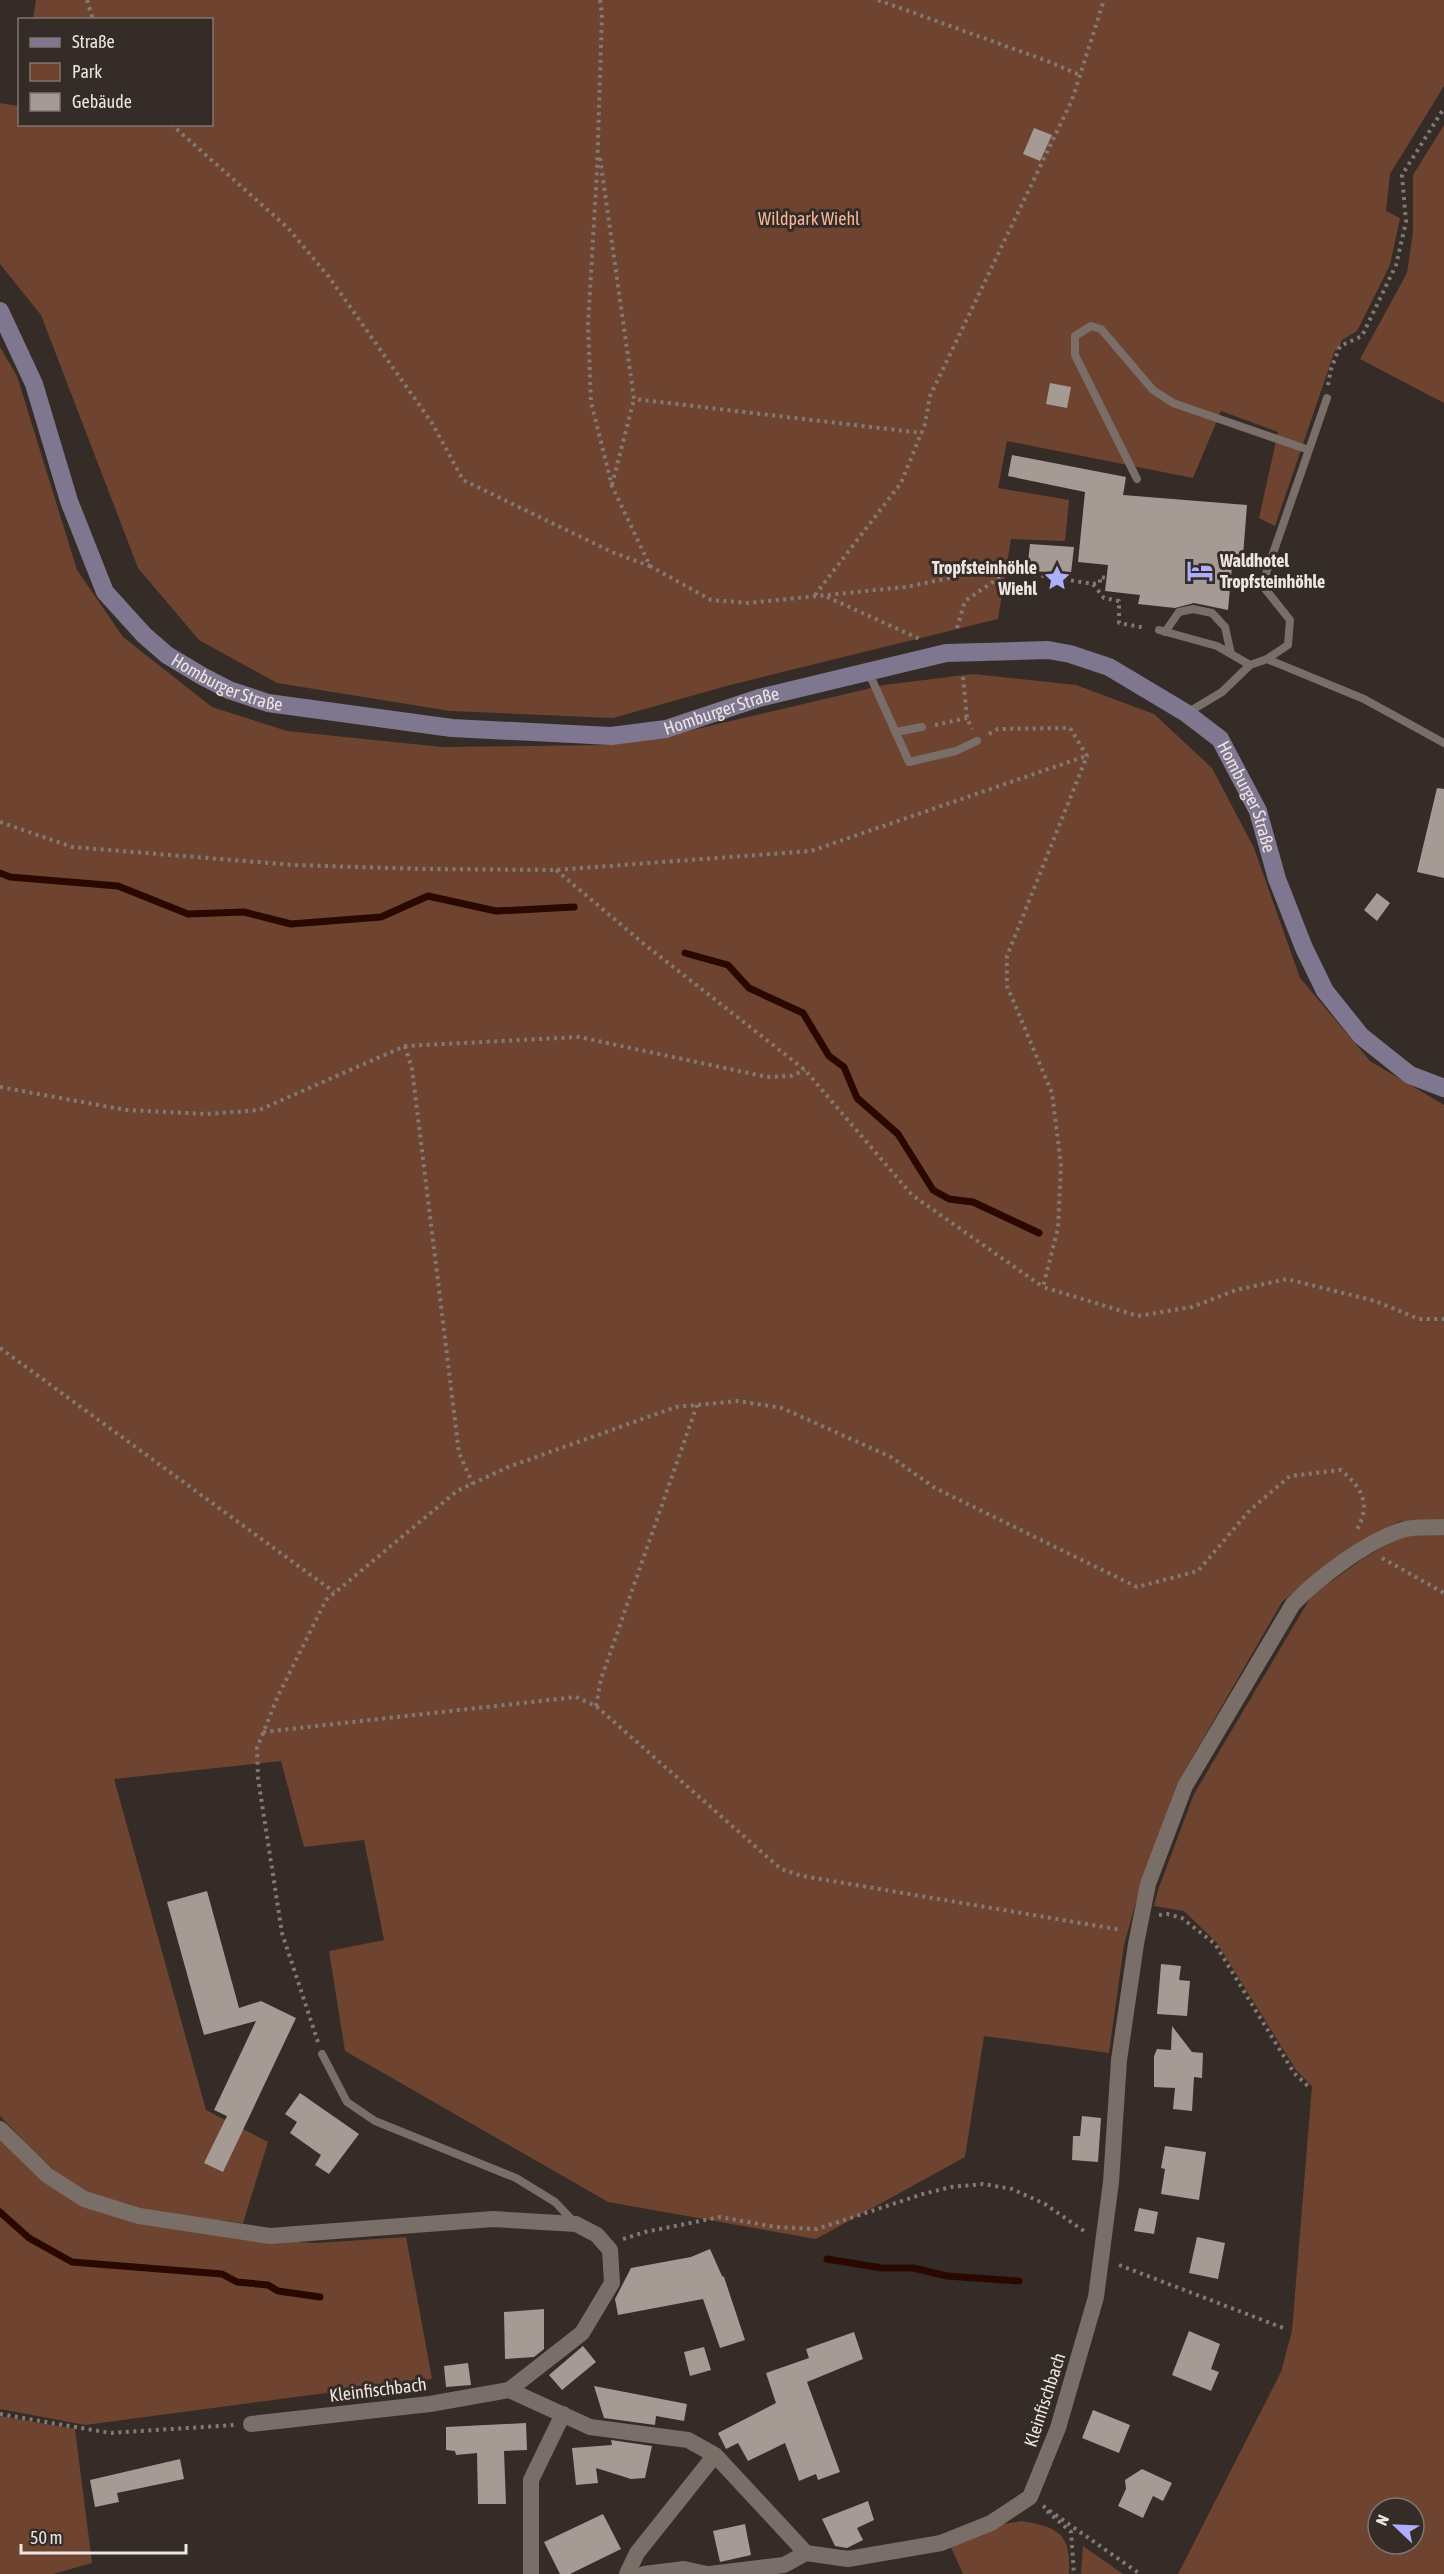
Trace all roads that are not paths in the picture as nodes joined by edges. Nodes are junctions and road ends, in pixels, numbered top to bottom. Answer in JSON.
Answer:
{"nodes":[{"id":1,"x":0,"y":311,"type":"edge"},
{"id":2,"x":1327,"y":398,"type":"road end"},
{"id":3,"x":1310,"y":450,"type":"junction"},
{"id":4,"x":1137,"y":479,"type":"dead end"},
{"id":5,"x":1231,"y":654,"type":"junction"},
{"id":6,"x":1267,"y":659,"type":"junction"},
{"id":7,"x":1250,"y":665,"type":"junction"},
{"id":8,"x":868,"y":671,"type":"junction"},
{"id":9,"x":1186,"y":713,"type":"junction"},
{"id":10,"x":922,"y":727,"type":"road end"},
{"id":11,"x":896,"y":732,"type":"junction"},
{"id":12,"x":977,"y":741,"type":"road end"},
{"id":13,"x":1444,"y":743,"type":"edge"},
{"id":14,"x":1444,"y":1088,"type":"edge"},
{"id":15,"x":1444,"y":1527,"type":"edge"},
{"id":16,"x":322,"y":2054,"type":"road end"},
{"id":17,"x":0,"y":2129,"type":"edge"},
{"id":18,"x":576,"y":2224,"type":"junction"},
{"id":19,"x":509,"y":2390,"type":"junction"},
{"id":20,"x":563,"y":2414,"type":"junction"},
{"id":21,"x":251,"y":2424,"type":"road end"},
{"id":22,"x":715,"y":2455,"type":"junction"},
{"id":23,"x":806,"y":2553,"type":"junction"},
{"id":24,"x":531,"y":2574,"type":"edge"},
{"id":25,"x":627,"y":2574,"type":"edge"},
{"id":26,"x":644,"y":2574,"type":"edge"},
{"id":27,"x":709,"y":2574,"type":"edge"}],
"edges":[{"from":1,"to":8,"type":"main road","name":"Homburger Straße"},
{"from":2,"to":3,"type":"lane"},
{"from":3,"to":4,"type":"lane"},
{"from":3,"to":6,"type":"lane"},
{"from":5,"to":5,"type":"lane"},
{"from":5,"to":7,"type":"lane"},
{"from":6,"to":7,"type":"lane"},
{"from":6,"to":13,"type":"lane"},
{"from":7,"to":9,"type":"lane"},
{"from":8,"to":9,"type":"main road","name":"Homburger Straße"},
{"from":8,"to":11,"type":"lane"},
{"from":9,"to":14,"type":"main road","name":"Homburger Straße"},
{"from":10,"to":11,"type":"lane"},
{"from":11,"to":12,"type":"lane"},
{"from":15,"to":23,"type":"street","name":"Kleinfischbach"},
{"from":16,"to":18,"type":"lane"},
{"from":17,"to":18,"type":"street"},
{"from":18,"to":19,"type":"street","name":"Kleinfischbach"},
{"from":19,"to":20,"type":"street"},
{"from":19,"to":21,"type":"street","name":"Kleinfischbach"},
{"from":20,"to":22,"type":"street"},
{"from":20,"to":24,"type":"street"},
{"from":22,"to":23,"type":"street"},
{"from":22,"to":25,"type":"street"},
{"from":23,"to":27,"type":"street"},
{"from":26,"to":27,"type":"street"}]}
